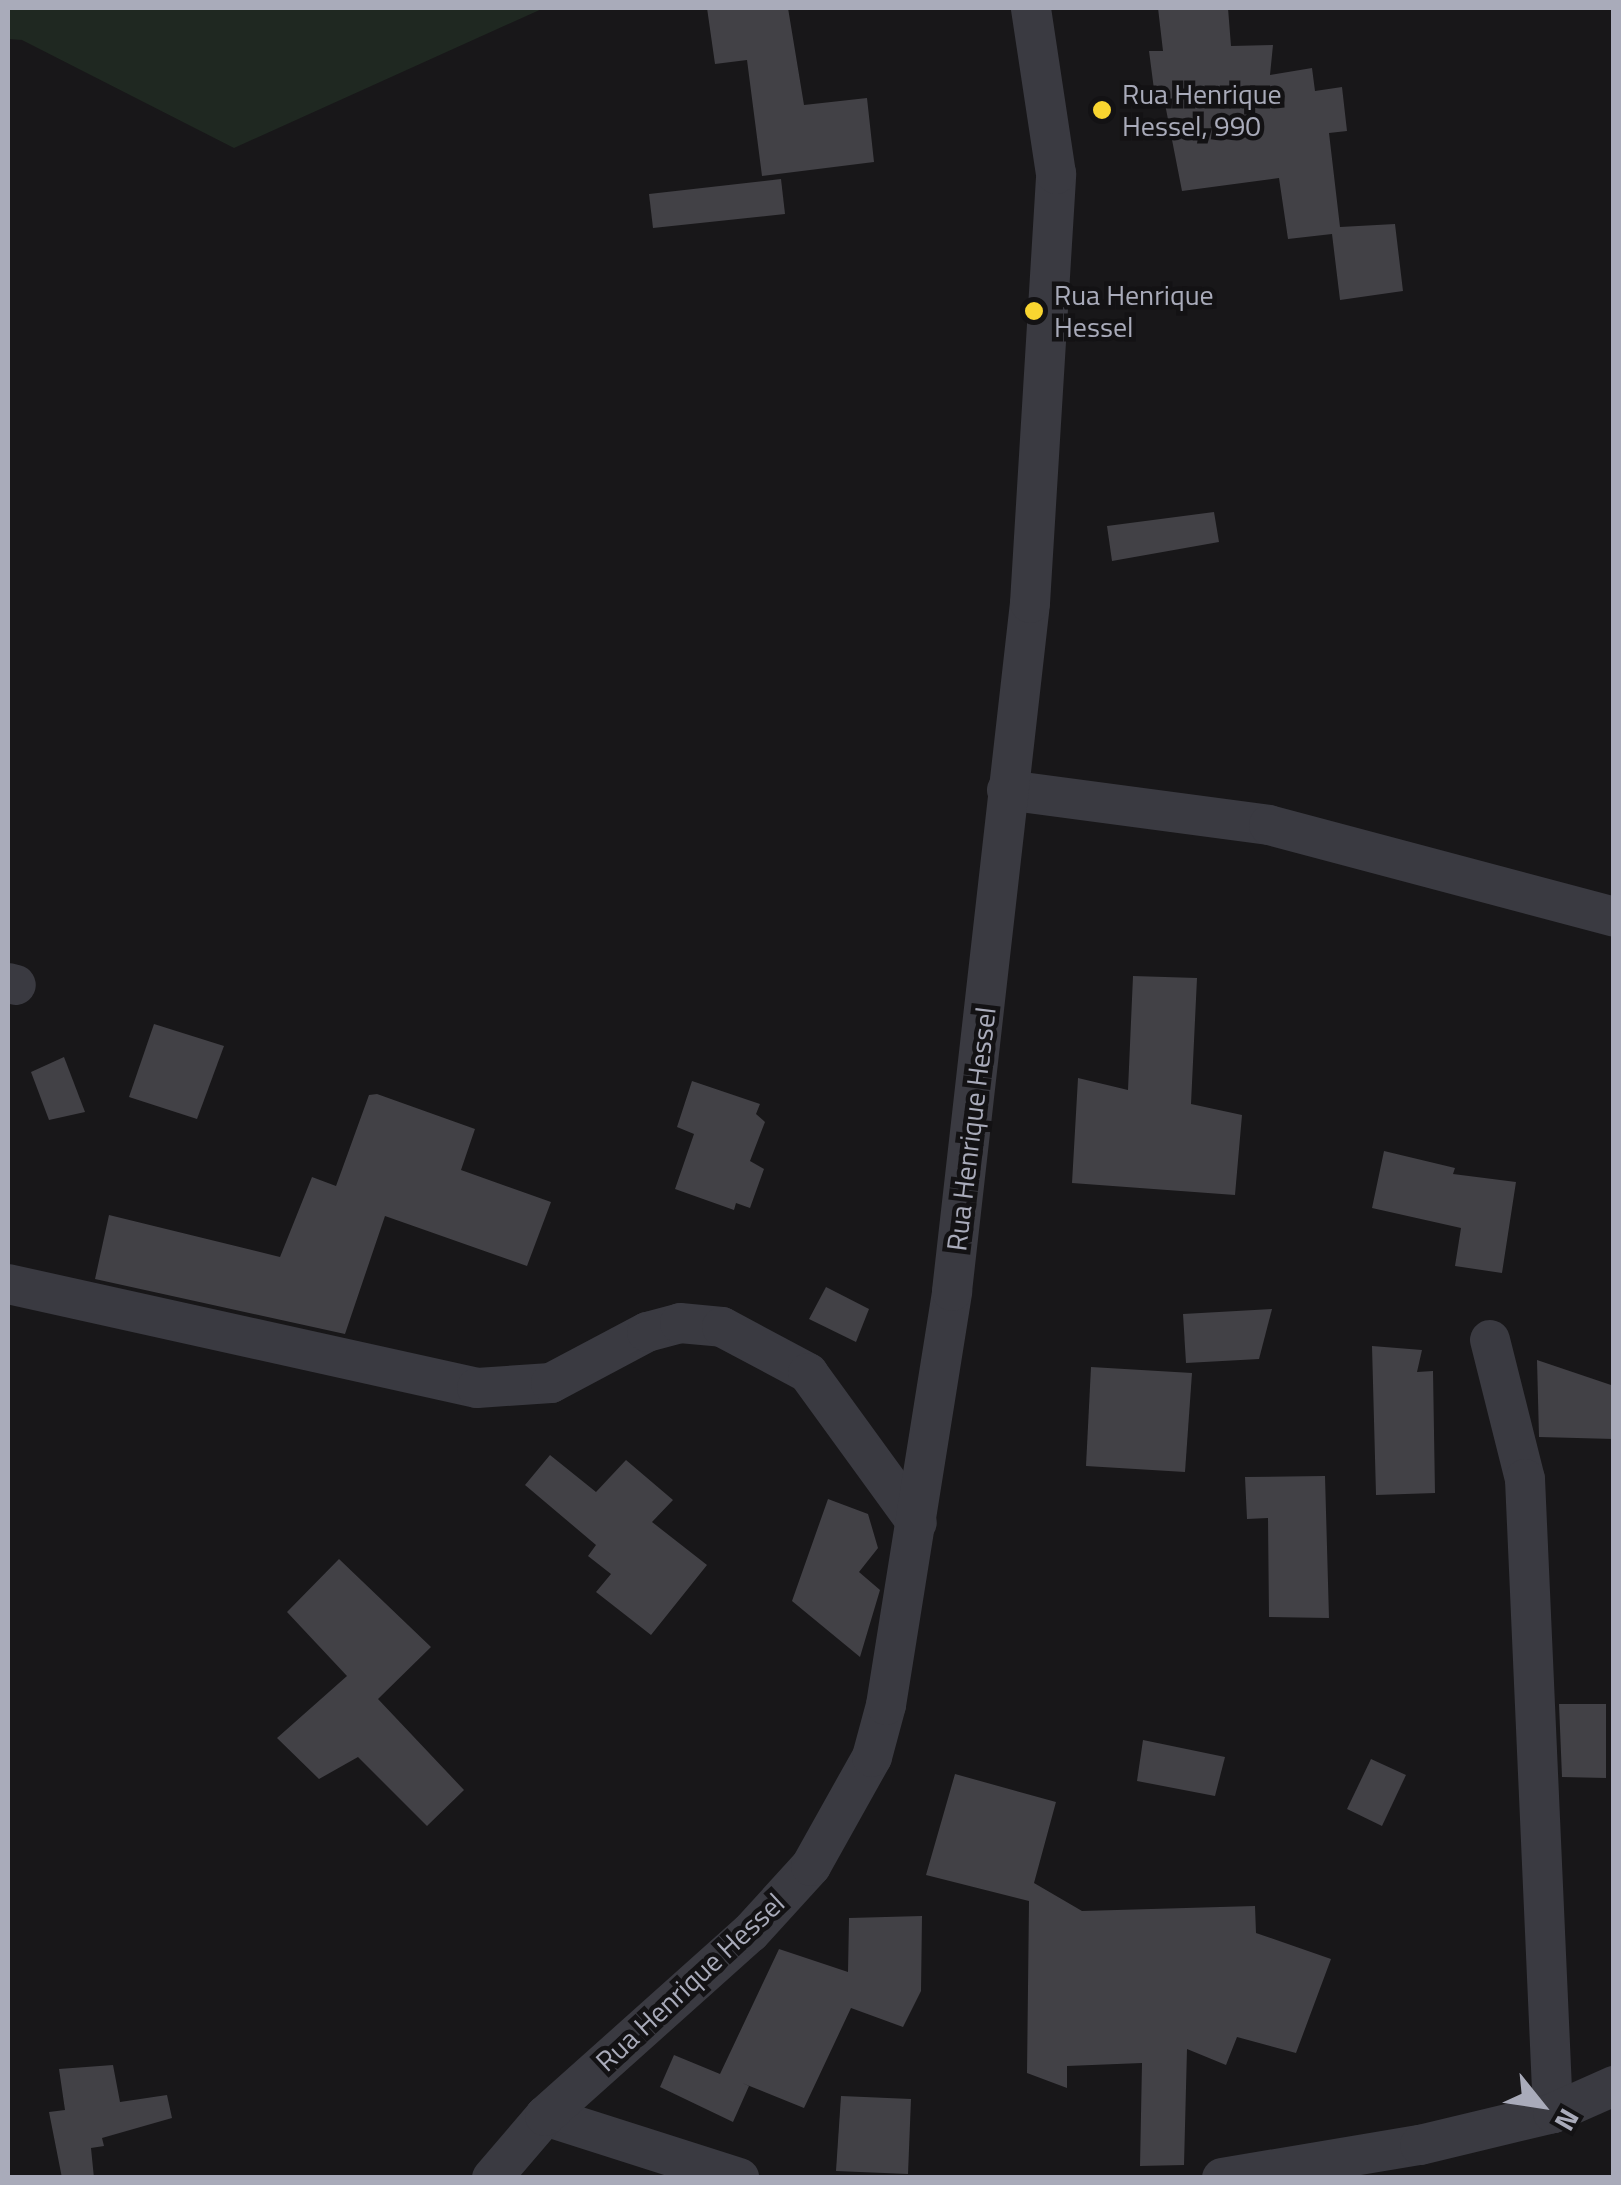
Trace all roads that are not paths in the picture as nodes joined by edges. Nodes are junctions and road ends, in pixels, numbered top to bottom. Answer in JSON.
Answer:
{"nodes":[{"id":1,"x":1031,"y":8,"type":"edge"},
{"id":2,"x":1007,"y":790,"type":"junction"},
{"id":3,"x":1614,"y":918,"type":"edge"},
{"id":4,"x":8,"y":1284,"type":"edge"},
{"id":5,"x":1490,"y":1340,"type":"dead end"},
{"id":6,"x":916,"y":1523,"type":"junction"},
{"id":7,"x":1614,"y":2086,"type":"edge"},
{"id":8,"x":1553,"y":2113,"type":"junction"},
{"id":9,"x":545,"y":2116,"type":"junction"},
{"id":10,"x":492,"y":2178,"type":"edge"},
{"id":11,"x":739,"y":2178,"type":"edge"},
{"id":12,"x":1222,"y":2178,"type":"edge"}],
"edges":[{"from":1,"to":2,"type":"street","name":"Rua Henrique Hessel"},
{"from":2,"to":3,"type":"street"},
{"from":2,"to":6,"type":"street","name":"Rua Henrique Hessel"},
{"from":4,"to":6,"type":"street"},
{"from":5,"to":8,"type":"street"},
{"from":6,"to":9,"type":"street","name":"Rua Henrique Hessel"},
{"from":7,"to":8,"type":"street"},
{"from":8,"to":12,"type":"street"},
{"from":9,"to":10,"type":"street","name":"Rua Henrique Hessel"},
{"from":9,"to":11,"type":"street"}]}
